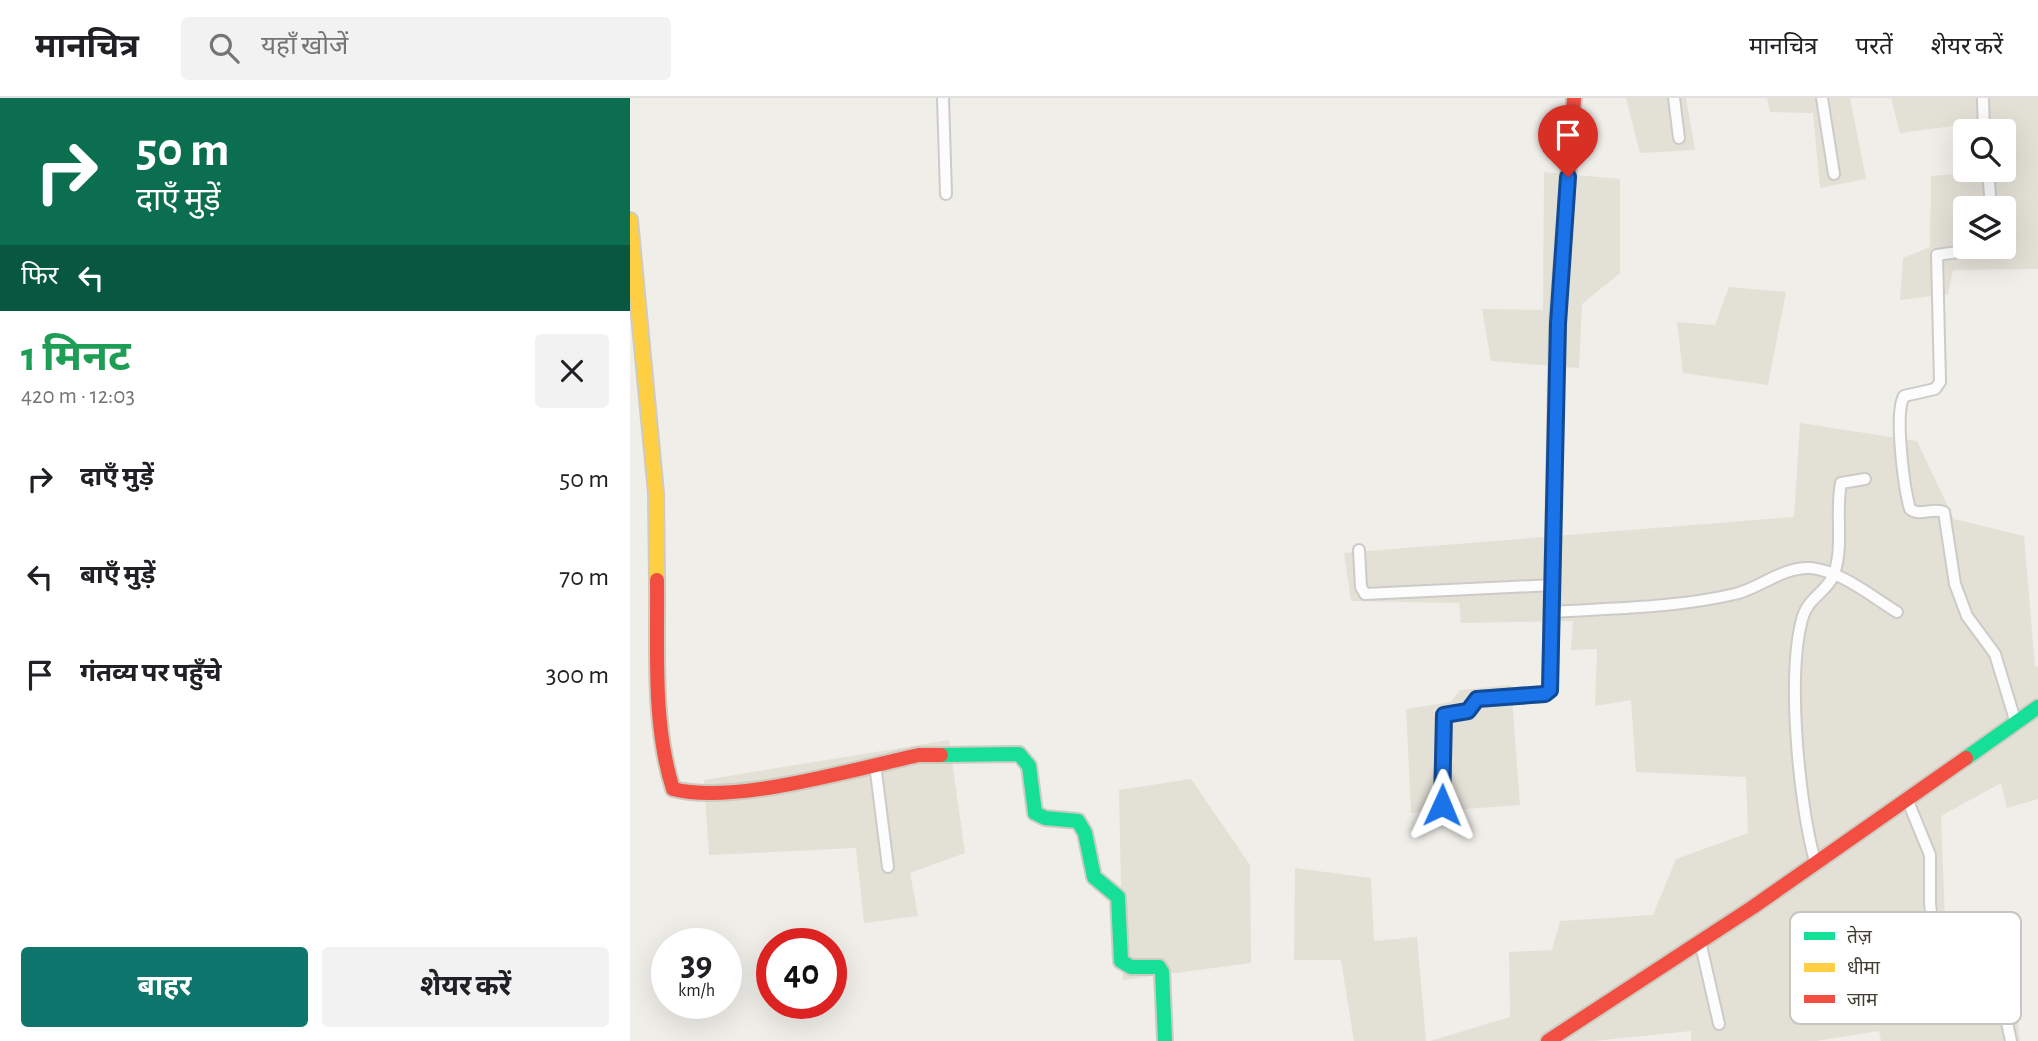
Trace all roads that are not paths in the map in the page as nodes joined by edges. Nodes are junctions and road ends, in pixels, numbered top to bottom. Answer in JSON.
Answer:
{"nodes":[{"id":1,"x":943,"y":98,"type":"edge"},
{"id":2,"x":1574,"y":98,"type":"edge"},
{"id":3,"x":1674,"y":98,"type":"edge"},
{"id":4,"x":1822,"y":98,"type":"edge"},
{"id":5,"x":1983,"y":98,"type":"edge"},
{"id":6,"x":1984,"y":119,"type":"edge"},
{"id":7,"x":1679,"y":138,"type":"dead end"},
{"id":8,"x":1834,"y":174,"type":"dead end"},
{"id":9,"x":946,"y":194,"type":"dead end"},
{"id":10,"x":630,"y":220,"type":"edge"},
{"id":11,"x":1953,"y":253,"type":"edge"},
{"id":12,"x":1865,"y":480,"type":"dead end"},
{"id":13,"x":1359,"y":550,"type":"dead end"},
{"id":14,"x":1834,"y":575,"type":"junction"},
{"id":15,"x":1553,"y":585,"type":"junction"},
{"id":16,"x":1552,"y":612,"type":"junction"},
{"id":17,"x":1897,"y":612,"type":"dead end"},
{"id":18,"x":2038,"y":707,"type":"edge"},
{"id":19,"x":2016,"y":723,"type":"junction"},
{"id":20,"x":876,"y":764,"type":"junction"},
{"id":21,"x":1907,"y":799,"type":"junction"},
{"id":22,"x":1442,"y":805,"type":"dead end"},
{"id":23,"x":1815,"y":861,"type":"junction"},
{"id":24,"x":888,"y":867,"type":"dead end"},
{"id":25,"x":1931,"y":912,"type":"edge"},
{"id":26,"x":1700,"y":941,"type":"junction"},
{"id":27,"x":1719,"y":1024,"type":"dead end"},
{"id":28,"x":1165,"y":1041,"type":"edge"},
{"id":29,"x":1548,"y":1041,"type":"edge"}],
"edges":[{"from":1,"to":9,"type":"street"},
{"from":2,"to":15,"type":"street"},
{"from":3,"to":7,"type":"street"},
{"from":4,"to":8,"type":"street"},
{"from":5,"to":6,"type":"street"},
{"from":10,"to":20,"type":"street"},
{"from":11,"to":19,"type":"street"},
{"from":12,"to":14,"type":"street"},
{"from":13,"to":15,"type":"street"},
{"from":14,"to":16,"type":"street"},
{"from":14,"to":17,"type":"street"},
{"from":14,"to":23,"type":"street"},
{"from":15,"to":16,"type":"street"},
{"from":16,"to":22,"type":"street"},
{"from":18,"to":19,"type":"street"},
{"from":19,"to":21,"type":"street"},
{"from":20,"to":24,"type":"street"},
{"from":20,"to":28,"type":"street"},
{"from":21,"to":23,"type":"street"},
{"from":21,"to":25,"type":"street"},
{"from":23,"to":26,"type":"street"},
{"from":26,"to":27,"type":"street"},
{"from":26,"to":29,"type":"street"}]}
